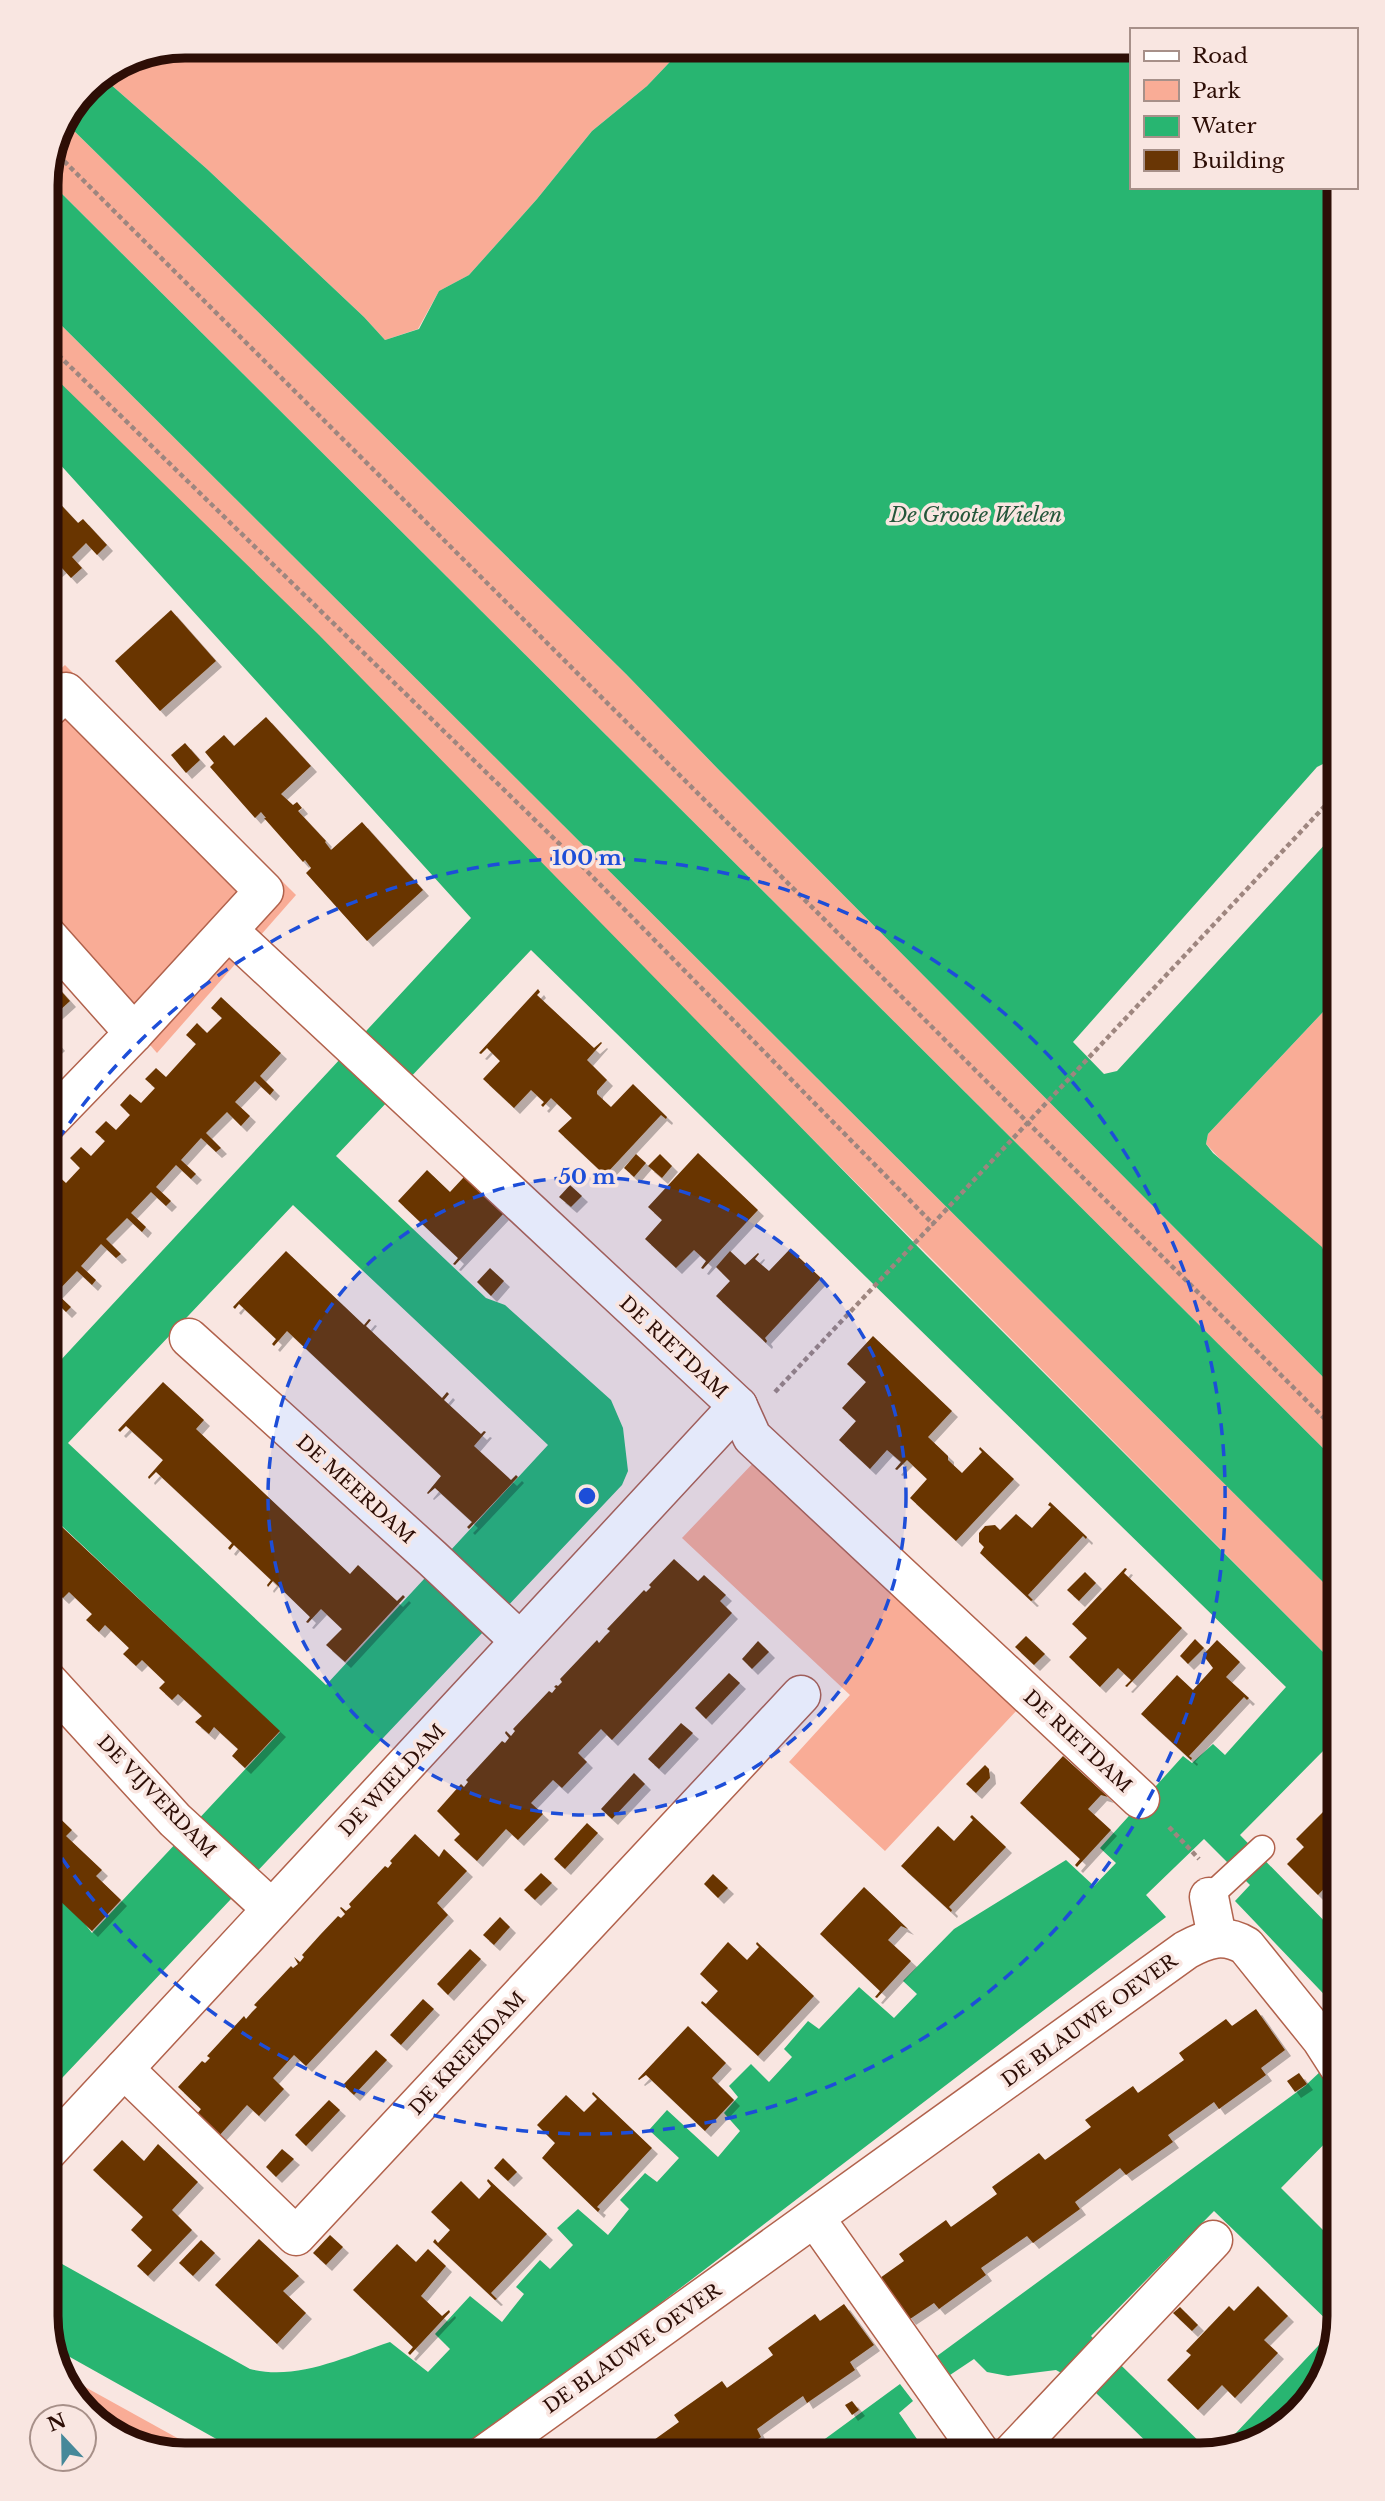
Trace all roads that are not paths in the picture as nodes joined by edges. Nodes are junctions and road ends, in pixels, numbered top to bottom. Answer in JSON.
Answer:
{"nodes":[{"id":1,"x":58,"y":699,"type":"edge"},
{"id":2,"x":229,"y":931,"type":"junction"},
{"id":3,"x":58,"y":947,"type":"edge"},
{"id":4,"x":134,"y":1032,"type":"junction"},
{"id":5,"x":58,"y":1111,"type":"edge"},
{"id":6,"x":189,"y":1338,"type":"dead end"},
{"id":7,"x":742,"y":1415,"type":"junction"},
{"id":8,"x":512,"y":1633,"type":"junction"},
{"id":9,"x":58,"y":1692,"type":"edge"},
{"id":10,"x":801,"y":1695,"type":"dead end"},
{"id":11,"x":1140,"y":1799,"type":"dead end"},
{"id":12,"x":1262,"y":1848,"type":"dead end"},
{"id":13,"x":1219,"y":1888,"type":"joint"},
{"id":14,"x":263,"y":1901,"type":"junction"},
{"id":15,"x":1217,"y":1937,"type":"junction"},
{"id":16,"x":1327,"y":2040,"type":"edge"},
{"id":17,"x":124,"y":2069,"type":"junction"},
{"id":18,"x":58,"y":2140,"type":"edge"},
{"id":19,"x":815,"y":2218,"type":"junction"},
{"id":20,"x":1213,"y":2239,"type":"dead end"},
{"id":21,"x":501,"y":2443,"type":"edge"},
{"id":22,"x":974,"y":2443,"type":"edge"},
{"id":23,"x":1022,"y":2443,"type":"edge"}],
"edges":[{"from":1,"to":2,"type":"street"},
{"from":2,"to":4,"type":"street"},
{"from":2,"to":7,"type":"street","name":"DE RIETDAM"},
{"from":3,"to":4,"type":"street"},
{"from":4,"to":5,"type":"street"},
{"from":6,"to":8,"type":"street","name":"DE MEERDAM"},
{"from":7,"to":8,"type":"street","name":"DE WIELDAM"},
{"from":7,"to":11,"type":"street","name":"DE RIETDAM"},
{"from":8,"to":14,"type":"street","name":"DE WIELDAM"},
{"from":9,"to":14,"type":"street","name":"DE VIJVERDAM"},
{"from":10,"to":17,"type":"street","name":"DE KREEKDAM"},
{"from":12,"to":13,"type":"lane"},
{"from":13,"to":15,"type":"street"},
{"from":14,"to":17,"type":"street","name":"DE WIELDAM"},
{"from":15,"to":16,"type":"street"},
{"from":15,"to":19,"type":"street","name":"DE BLAUWE OEVER"},
{"from":17,"to":18,"type":"street","name":"DE WIELDAM"},
{"from":19,"to":21,"type":"street","name":"DE BLAUWE OEVER"},
{"from":19,"to":22,"type":"street"},
{"from":20,"to":23,"type":"street"}]}
